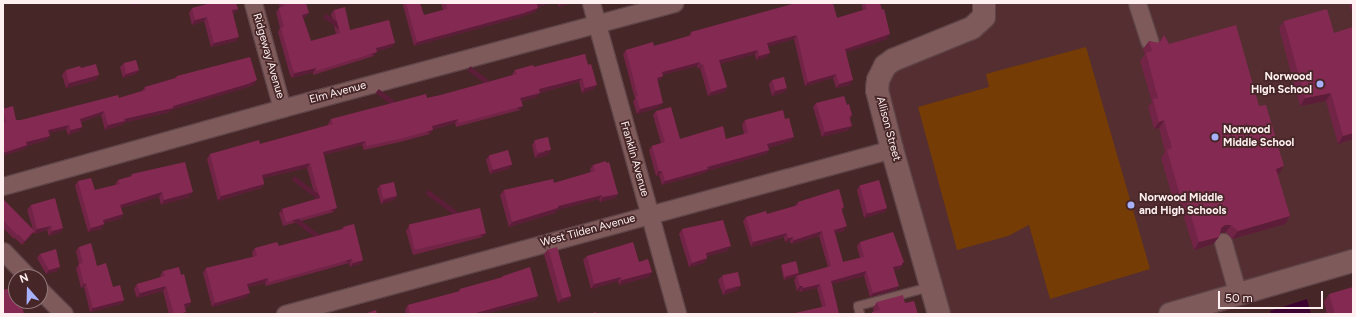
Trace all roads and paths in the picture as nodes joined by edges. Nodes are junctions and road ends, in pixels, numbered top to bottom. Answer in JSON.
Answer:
{"nodes":[{"id":1,"x":253,"y":3,"type":"edge"},
{"id":2,"x":591,"y":3,"type":"edge"},
{"id":3,"x":674,"y":3,"type":"edge"},
{"id":4,"x":984,"y":3,"type":"edge"},
{"id":5,"x":1137,"y":3,"type":"edge"},
{"id":6,"x":596,"y":24,"type":"junction"},
{"id":7,"x":1149,"y":41,"type":"edge"},
{"id":8,"x":282,"y":108,"type":"junction"},
{"id":9,"x":892,"y":149,"type":"junction"},
{"id":10,"x":3,"y":186,"type":"edge"},
{"id":11,"x":649,"y":215,"type":"junction"},
{"id":12,"x":1223,"y":242,"type":"dead end"},
{"id":13,"x":3,"y":251,"type":"edge"},
{"id":14,"x":1353,"y":261,"type":"edge"},
{"id":15,"x":20,"y":269,"type":"edge"},
{"id":16,"x":931,"y":287,"type":"junction"},
{"id":17,"x":1238,"y":295,"type":"junction"},
{"id":18,"x":48,"y":298,"type":"edge"},
{"id":19,"x":64,"y":314,"type":"edge"},
{"id":20,"x":285,"y":314,"type":"edge"},
{"id":21,"x":677,"y":314,"type":"edge"},
{"id":22,"x":860,"y":314,"type":"edge"},
{"id":23,"x":939,"y":314,"type":"edge"},
{"id":24,"x":1170,"y":314,"type":"edge"}],
"edges":[{"from":1,"to":8,"type":"street","name":"Ridgeway Avenue"},
{"from":2,"to":6,"type":"street","name":"Franklin Avenue"},
{"from":3,"to":6,"type":"street","name":"Elm Avenue"},
{"from":4,"to":9,"type":"street","name":"Allison Street"},
{"from":5,"to":7,"type":"street"},
{"from":6,"to":8,"type":"street","name":"Elm Avenue"},
{"from":6,"to":11,"type":"street","name":"Franklin Avenue"},
{"from":8,"to":10,"type":"street","name":"Elm Avenue"},
{"from":9,"to":11,"type":"street","name":"West Tilden Avenue"},
{"from":9,"to":16,"type":"street","name":"Allison Street"},
{"from":11,"to":20,"type":"street","name":"West Tilden Avenue"},
{"from":11,"to":21,"type":"street","name":"Franklin Avenue"},
{"from":12,"to":17,"type":"street"},
{"from":13,"to":15,"type":"street"},
{"from":14,"to":17,"type":"street"},
{"from":16,"to":22,"type":"lane"},
{"from":16,"to":23,"type":"street","name":"Allison Street"},
{"from":17,"to":24,"type":"street"},
{"from":18,"to":19,"type":"street"}]}
